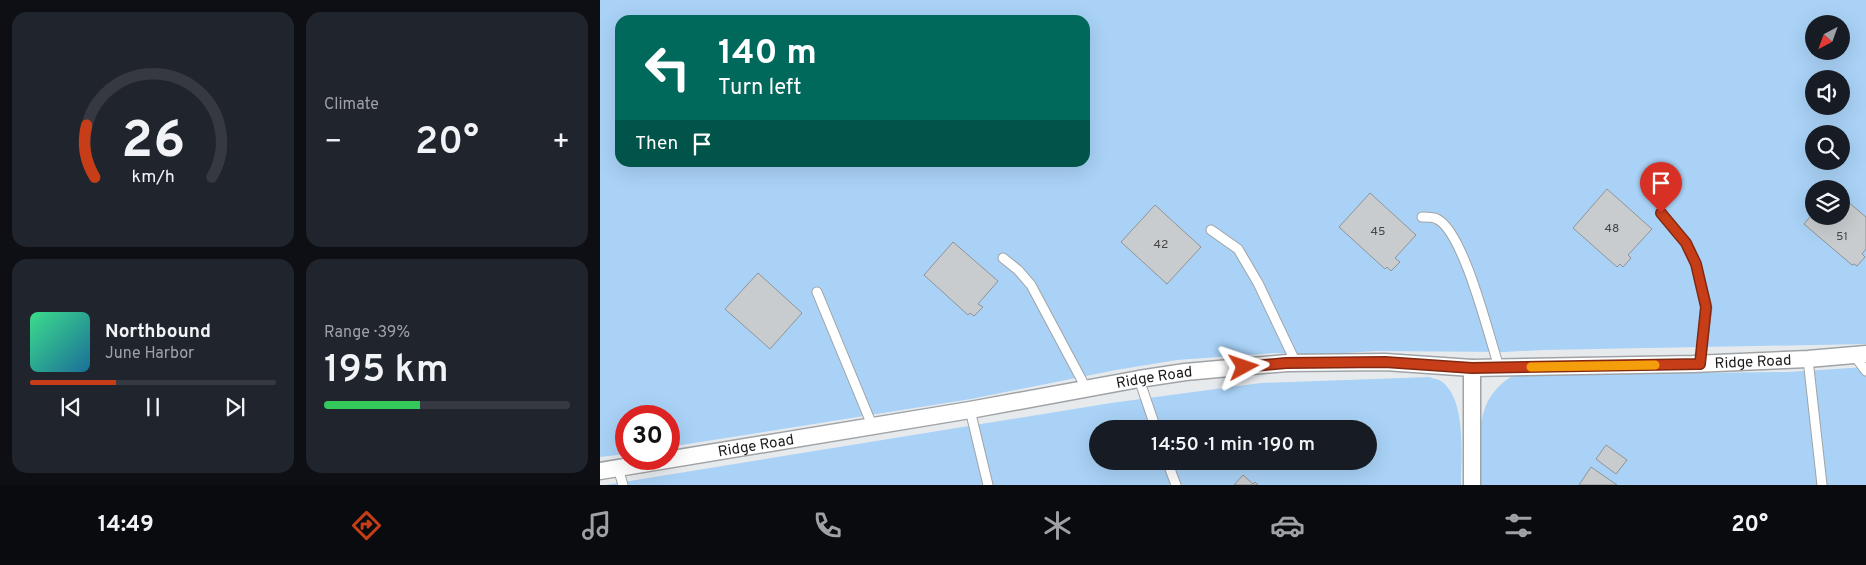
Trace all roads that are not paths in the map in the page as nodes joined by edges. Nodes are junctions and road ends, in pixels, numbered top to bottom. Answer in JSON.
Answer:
{"nodes":[{"id":1,"x":1661,"y":213,"type":"dead end"},
{"id":2,"x":1422,"y":217,"type":"dead end"},
{"id":3,"x":1210,"y":230,"type":"dead end"},
{"id":4,"x":1003,"y":258,"type":"dead end"},
{"id":5,"x":817,"y":292,"type":"dead end"},
{"id":6,"x":1860,"y":355,"type":"edge"},
{"id":7,"x":1808,"y":359,"type":"junction"},
{"id":8,"x":1296,"y":363,"type":"junction"},
{"id":9,"x":1700,"y":364,"type":"junction"},
{"id":10,"x":1498,"y":367,"type":"junction"},
{"id":11,"x":1472,"y":368,"type":"junction"},
{"id":12,"x":1866,"y":370,"type":"edge"},
{"id":13,"x":1139,"y":379,"type":"junction"},
{"id":14,"x":1086,"y":388,"type":"junction"},
{"id":15,"x":970,"y":410,"type":"junction"},
{"id":16,"x":1153,"y":420,"type":"edge"},
{"id":17,"x":872,"y":426,"type":"junction"},
{"id":18,"x":680,"y":458,"type":"edge"},
{"id":19,"x":615,"y":468,"type":"edge"},
{"id":20,"x":619,"y":470,"type":"edge"},
{"id":21,"x":1170,"y":470,"type":"edge"},
{"id":22,"x":600,"y":471,"type":"edge"},
{"id":23,"x":623,"y":485,"type":"edge"},
{"id":24,"x":988,"y":485,"type":"edge"},
{"id":25,"x":1176,"y":485,"type":"edge"},
{"id":26,"x":1472,"y":485,"type":"edge"},
{"id":27,"x":1822,"y":485,"type":"edge"}],
"edges":[{"from":1,"to":9,"type":"lane"},
{"from":2,"to":10,"type":"lane"},
{"from":3,"to":8,"type":"lane"},
{"from":4,"to":14,"type":"lane"},
{"from":5,"to":17,"type":"lane"},
{"from":6,"to":7,"type":"street","name":"Ridge Road"},
{"from":6,"to":12,"type":"lane"},
{"from":7,"to":9,"type":"street","name":"Ridge Road"},
{"from":7,"to":27,"type":"lane"},
{"from":8,"to":11,"type":"street","name":"Ridge Road"},
{"from":8,"to":13,"type":"street","name":"Ridge Road"},
{"from":9,"to":10,"type":"street","name":"Ridge Road"},
{"from":10,"to":11,"type":"street","name":"Ridge Road"},
{"from":11,"to":26,"type":"street"},
{"from":13,"to":14,"type":"street","name":"Ridge Road"},
{"from":13,"to":16,"type":"lane"},
{"from":14,"to":15,"type":"street","name":"Ridge Road"},
{"from":15,"to":17,"type":"street","name":"Ridge Road"},
{"from":15,"to":24,"type":"lane"},
{"from":17,"to":18,"type":"street","name":"Ridge Road"},
{"from":19,"to":22,"type":"street","name":"Ridge Road"},
{"from":20,"to":23,"type":"lane"},
{"from":21,"to":25,"type":"lane"}]}
